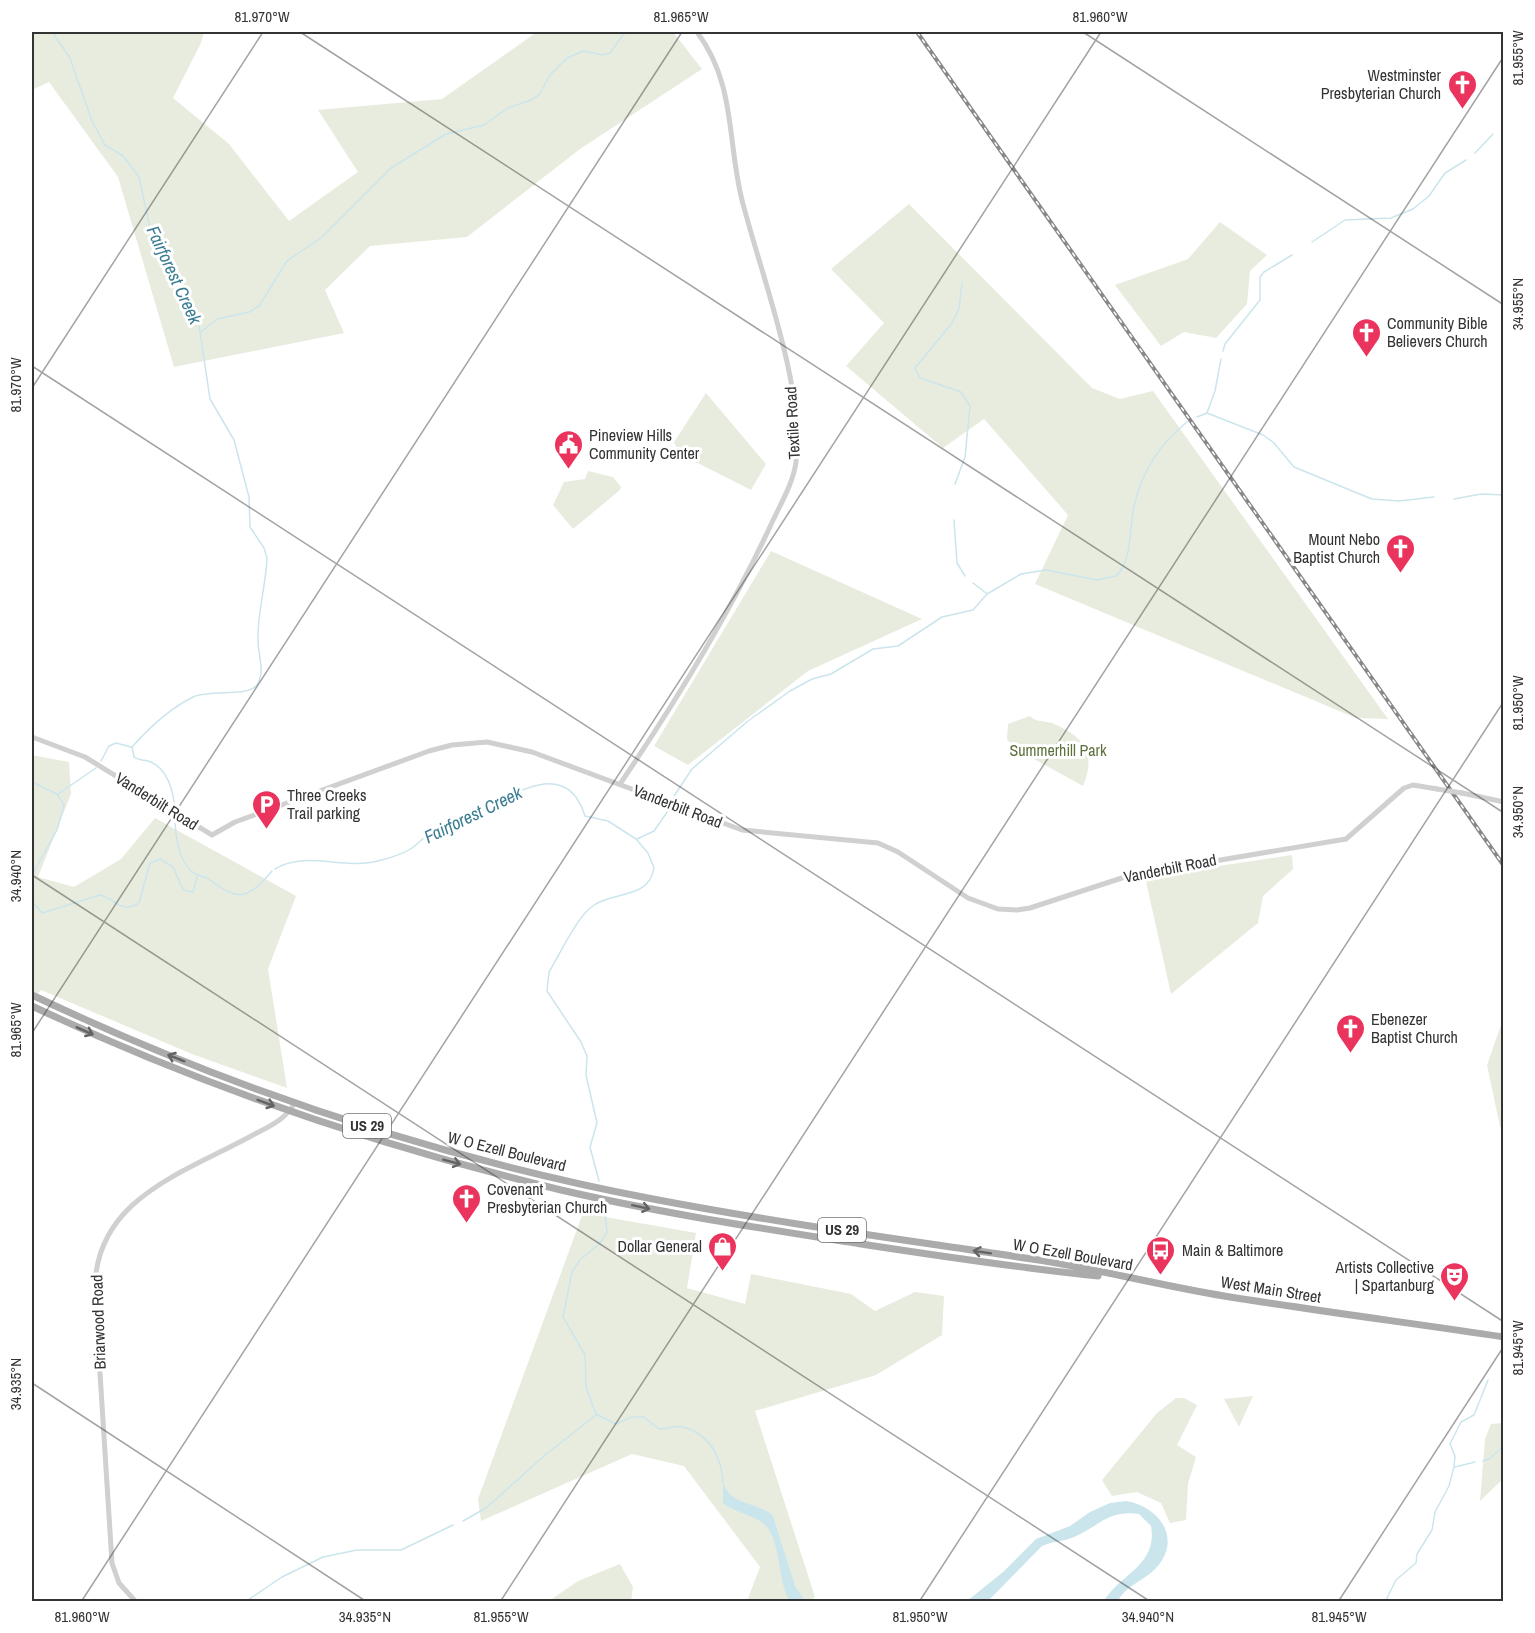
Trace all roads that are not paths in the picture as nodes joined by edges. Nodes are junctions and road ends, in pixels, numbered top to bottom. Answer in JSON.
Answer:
{"nodes":[{"id":1,"x":698,"y":32,"type":"edge"},
{"id":2,"x":32,"y":737,"type":"edge"},
{"id":3,"x":620,"y":784,"type":"junction"},
{"id":4,"x":1503,"y":802,"type":"edge"},
{"id":5,"x":32,"y":995,"type":"edge"},
{"id":6,"x":32,"y":1006,"type":"edge"},
{"id":7,"x":202,"y":1068,"type":"junction"},
{"id":8,"x":200,"y":1078,"type":"junction"},
{"id":9,"x":295,"y":1102,"type":"junction"},
{"id":10,"x":290,"y":1112,"type":"junction"},
{"id":11,"x":716,"y":1210,"type":"junction"},
{"id":12,"x":715,"y":1221,"type":"junction"},
{"id":13,"x":784,"y":1222,"type":"junction"},
{"id":14,"x":783,"y":1232,"type":"junction"},
{"id":15,"x":884,"y":1237,"type":"junction"},
{"id":16,"x":882,"y":1247,"type":"junction"},
{"id":17,"x":948,"y":1247,"type":"junction"},
{"id":18,"x":946,"y":1257,"type":"junction"},
{"id":19,"x":1142,"y":1280,"type":"junction"},
{"id":20,"x":1503,"y":1337,"type":"edge"},
{"id":21,"x":136,"y":1602,"type":"edge"}],
"edges":[{"from":1,"to":3,"type":"street","name":"Textile Road"},
{"from":2,"to":3,"type":"street","name":"Vanderbilt Road"},
{"from":3,"to":4,"type":"street","name":"Vanderbilt Road","bridge":true},
{"from":7,"to":5,"type":"main road","name":"W O Ezell Boulevard","number":"US 29","one_way":true},
{"from":6,"to":8,"type":"main road","name":"W O Ezell Boulevard","number":"US 29","one_way":true},
{"from":7,"to":8,"type":"main road"},
{"from":7,"to":9,"type":"main road","name":"W O Ezell Boulevard","number":"US 29"},
{"from":8,"to":10,"type":"main road","name":"W O Ezell Boulevard","number":"US 29","one_way":true},
{"from":9,"to":10,"type":"street"},
{"from":9,"to":11,"type":"main road","name":"W O Ezell Boulevard","number":"US 29"},
{"from":10,"to":12,"type":"main road","name":"W O Ezell Boulevard","number":"US 29","one_way":true},
{"from":10,"to":21,"type":"street","name":"Briarwood Road"},
{"from":11,"to":12,"type":"main road"},
{"from":11,"to":13,"type":"main road","name":"W O Ezell Boulevard","number":"US 29"},
{"from":12,"to":14,"type":"main road","name":"W O Ezell Boulevard","number":"US 29"},
{"from":13,"to":14,"type":"main road"},
{"from":13,"to":15,"type":"main road","name":"W O Ezell Boulevard","number":"US 29"},
{"from":14,"to":16,"type":"main road","name":"W O Ezell Boulevard","number":"US 29"},
{"from":15,"to":16,"type":"main road"},
{"from":15,"to":17,"type":"main road","name":"W O Ezell Boulevard","number":"US 29"},
{"from":16,"to":18,"type":"main road","name":"W O Ezell Boulevard","number":"US 29"},
{"from":17,"to":18,"type":"main road"},
{"from":19,"to":17,"type":"main road","name":"W O Ezell Boulevard","number":"US 29","one_way":true},
{"from":18,"to":19,"type":"main road","name":"W O Ezell Boulevard","number":"US 29"},
{"from":19,"to":20,"type":"main road","name":"West Main Street","number":"US 29"}]}
